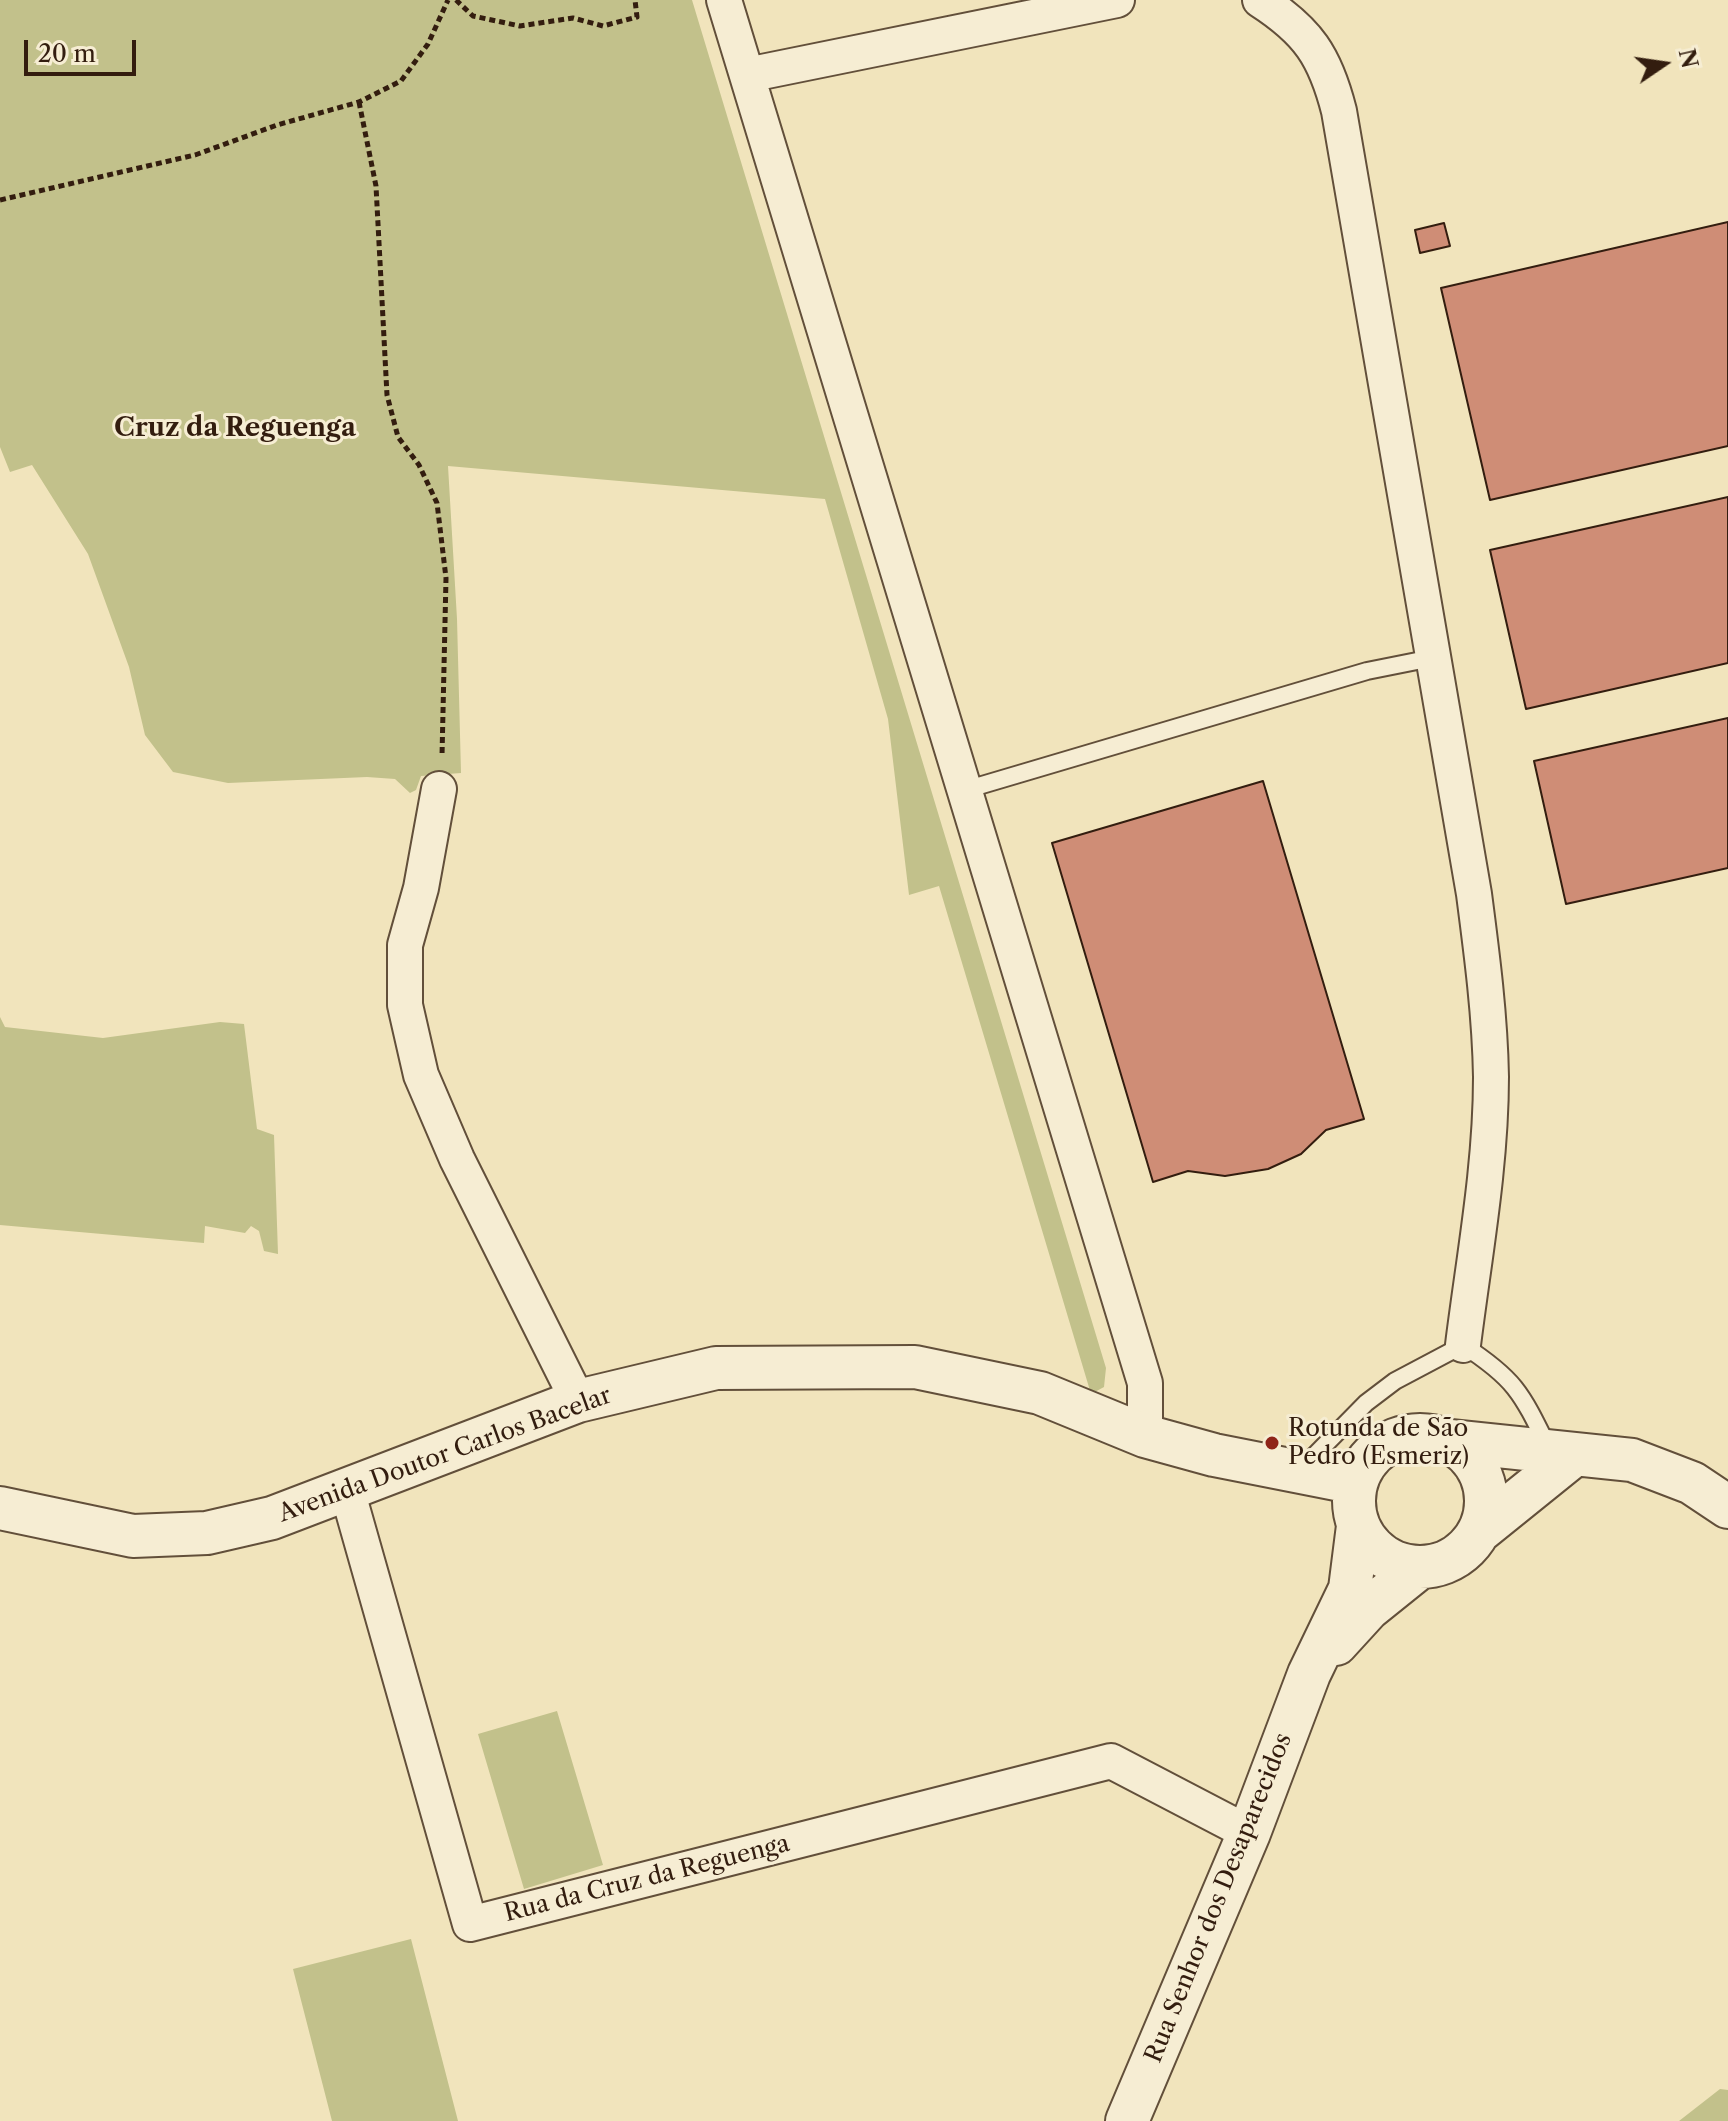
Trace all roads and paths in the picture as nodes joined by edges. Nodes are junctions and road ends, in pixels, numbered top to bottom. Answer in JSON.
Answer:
{"nodes":[{"id":1,"x":448,"y":0,"type":"edge"},
{"id":2,"x":456,"y":0,"type":"edge"},
{"id":3,"x":635,"y":0,"type":"edge"},
{"id":4,"x":724,"y":0,"type":"edge"},
{"id":5,"x":1117,"y":0,"type":"edge"},
{"id":6,"x":1260,"y":0,"type":"edge"},
{"id":7,"x":747,"y":75,"type":"junction"},
{"id":8,"x":359,"y":102,"type":"junction"},
{"id":9,"x":0,"y":200,"type":"edge"},
{"id":10,"x":1432,"y":658,"type":"junction"},
{"id":11,"x":439,"y":789,"type":"joint"},
{"id":12,"x":965,"y":790,"type":"junction"},
{"id":13,"x":1463,"y":1345,"type":"junction"},
{"id":14,"x":578,"y":1401,"type":"junction"},
{"id":15,"x":1145,"y":1436,"type":"junction"},
{"id":16,"x":1450,"y":1441,"type":"junction"},
{"id":17,"x":1563,"y":1453,"type":"junction"},
{"id":18,"x":1310,"y":1460,"type":"dead end"},
{"id":19,"x":1356,"y":1483,"type":"junction"},
{"id":20,"x":347,"y":1490,"type":"junction"},
{"id":21,"x":1728,"y":1507,"type":"edge"},
{"id":22,"x":0,"y":1508,"type":"edge"},
{"id":23,"x":1358,"y":1526,"type":"junction"},
{"id":24,"x":1481,"y":1530,"type":"junction"},
{"id":25,"x":1419,"y":1568,"type":"junction"},
{"id":26,"x":1309,"y":1674,"type":"junction"},
{"id":27,"x":1249,"y":1833,"type":"junction"},
{"id":28,"x":1127,"y":2121,"type":"edge"}],
"edges":[{"from":1,"to":8,"type":"path"},
{"from":2,"to":3,"type":"path"},
{"from":4,"to":7,"type":"street"},
{"from":5,"to":7,"type":"street"},
{"from":6,"to":10,"type":"street"},
{"from":7,"to":12,"type":"street"},
{"from":8,"to":9,"type":"path"},
{"from":8,"to":11,"type":"path"},
{"from":10,"to":12,"type":"lane"},
{"from":10,"to":13,"type":"street"},
{"from":11,"to":14,"type":"street"},
{"from":12,"to":15,"type":"street"},
{"from":13,"to":17,"type":"lane"},
{"from":13,"to":18,"type":"lane"},
{"from":14,"to":15,"type":"street","name":"Avenida Doutor Carlos Bacelar"},
{"from":14,"to":20,"type":"street","name":"Avenida Doutor Carlos Bacelar"},
{"from":15,"to":19,"type":"street","name":"Avenida Doutor Carlos Bacelar"},
{"from":16,"to":17,"type":"street"},
{"from":16,"to":19,"type":"street"},
{"from":16,"to":24,"type":"street"},
{"from":17,"to":21,"type":"street"},
{"from":17,"to":24,"type":"street"},
{"from":19,"to":23,"type":"street"},
{"from":20,"to":22,"type":"street","name":"Avenida Doutor Carlos Bacelar"},
{"from":20,"to":27,"type":"street","name":"Rua da Cruz da Reguenga"},
{"from":23,"to":25,"type":"street"},
{"from":23,"to":26,"type":"street","name":"Rua Senhor dos Desaparecidos"},
{"from":24,"to":25,"type":"street"},
{"from":25,"to":26,"type":"street","name":"Rua Senhor dos Desaparecidos"},
{"from":26,"to":27,"type":"street","name":"Rua Senhor dos Desaparecidos"},
{"from":27,"to":28,"type":"street","name":"Rua Senhor dos Desaparecidos"}]}
